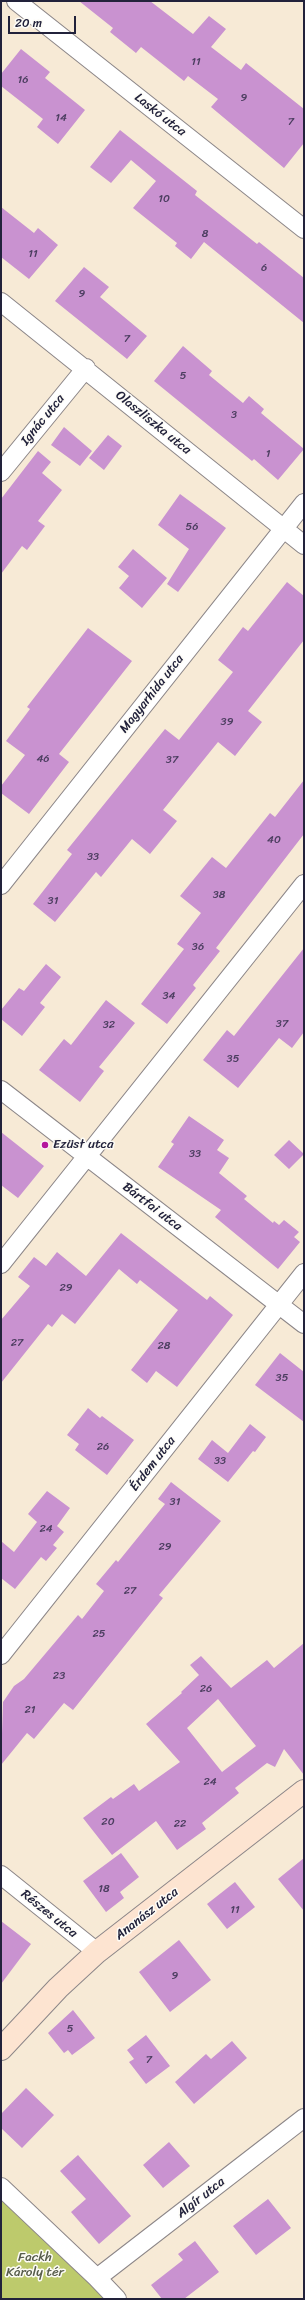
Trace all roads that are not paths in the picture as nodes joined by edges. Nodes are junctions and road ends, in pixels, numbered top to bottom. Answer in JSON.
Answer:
{"nodes":[{"id":1,"x":16,"y":1,"type":"edge"},
{"id":2,"x":304,"y":229,"type":"edge"},
{"id":3,"x":1,"y":302,"type":"edge"},
{"id":4,"x":86,"y":368,"type":"junction"},
{"id":5,"x":1,"y":472,"type":"edge"},
{"id":6,"x":304,"y":503,"type":"edge"},
{"id":7,"x":284,"y":528,"type":"junction"},
{"id":8,"x":304,"y":545,"type":"edge"},
{"id":9,"x":304,"y":884,"type":"edge"},
{"id":10,"x":1,"y":885,"type":"edge"},
{"id":11,"x":1,"y":1090,"type":"edge"},
{"id":12,"x":85,"y":1157,"type":"junction"},
{"id":13,"x":1,"y":1264,"type":"edge"},
{"id":14,"x":304,"y":1273,"type":"edge"},
{"id":15,"x":280,"y":1304,"type":"junction"},
{"id":16,"x":304,"y":1324,"type":"edge"},
{"id":17,"x":1,"y":1655,"type":"edge"},
{"id":18,"x":304,"y":1791,"type":"edge"},
{"id":19,"x":1,"y":1875,"type":"edge"},
{"id":20,"x":97,"y":1952,"type":"junction"},
{"id":21,"x":1,"y":2049,"type":"edge"},
{"id":22,"x":304,"y":2118,"type":"edge"},
{"id":23,"x":1,"y":2187,"type":"edge"},
{"id":24,"x":97,"y":2278,"type":"junction"},
{"id":25,"x":117,"y":2299,"type":"edge"}],
"edges":[{"from":1,"to":2,"type":"street","name":"Laskó utca"},
{"from":3,"to":4,"type":"street","name":"Olaszliszka utca"},
{"from":4,"to":5,"type":"street","name":"Ignác utca"},
{"from":4,"to":7,"type":"street","name":"Olaszliszka utca"},
{"from":6,"to":7,"type":"street","name":"Magyarhida utca"},
{"from":7,"to":8,"type":"street","name":"Olaszliszka utca"},
{"from":7,"to":10,"type":"street","name":"Magyarhida utca"},
{"from":9,"to":12,"type":"street"},
{"from":11,"to":12,"type":"street","name":"Bártfai utca"},
{"from":12,"to":13,"type":"street"},
{"from":12,"to":15,"type":"street","name":"Bártfai utca"},
{"from":14,"to":15,"type":"street","name":"Érdem utca"},
{"from":15,"to":16,"type":"street","name":"Bártfai utca"},
{"from":15,"to":17,"type":"street","name":"Érdem utca"},
{"from":18,"to":20,"type":"street","name":"Ananász utca"},
{"from":19,"to":20,"type":"street","name":"Részes utca"},
{"from":20,"to":21,"type":"street","name":"Ananász utca"},
{"from":22,"to":24,"type":"street","name":"Algír utca"},
{"from":23,"to":24,"type":"street"},
{"from":24,"to":25,"type":"street"}]}
